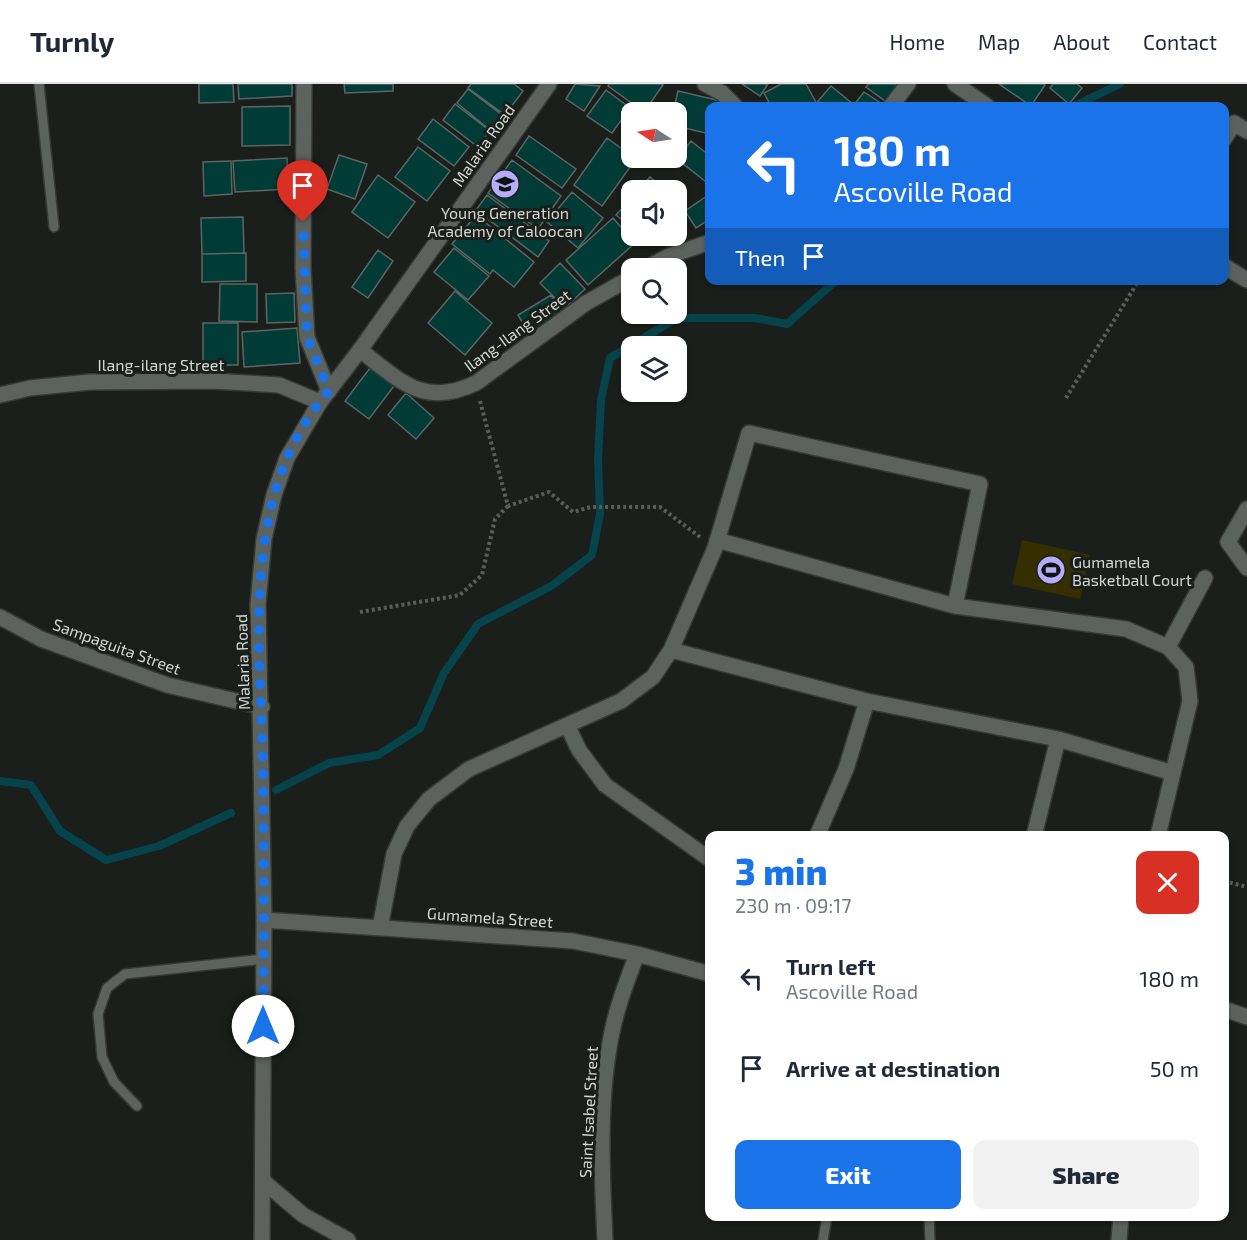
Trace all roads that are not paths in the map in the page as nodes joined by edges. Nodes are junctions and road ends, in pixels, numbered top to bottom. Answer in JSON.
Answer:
{"nodes":[{"id":1,"x":39,"y":84,"type":"edge"},
{"id":2,"x":304,"y":84,"type":"edge"},
{"id":3,"x":549,"y":84,"type":"edge"},
{"id":4,"x":705,"y":84,"type":"edge"},
{"id":5,"x":908,"y":84,"type":"edge"},
{"id":6,"x":955,"y":84,"type":"edge"},
{"id":7,"x":731,"y":102,"type":"edge"},
{"id":8,"x":894,"y":102,"type":"edge"},
{"id":9,"x":981,"y":102,"type":"edge"},
{"id":10,"x":1229,"y":131,"type":"edge"},
{"id":11,"x":1247,"y":131,"type":"edge"},
{"id":12,"x":54,"y":227,"type":"dead end"},
{"id":13,"x":705,"y":244,"type":"edge"},
{"id":14,"x":665,"y":258,"type":"edge"},
{"id":15,"x":1229,"y":269,"type":"edge"},
{"id":16,"x":1247,"y":280,"type":"edge"},
{"id":17,"x":621,"y":284,"type":"edge"},
{"id":18,"x":360,"y":350,"type":"junction"},
{"id":19,"x":0,"y":395,"type":"edge"},
{"id":20,"x":324,"y":396,"type":"junction"},
{"id":21,"x":1247,"y":509,"type":"edge"},
{"id":22,"x":716,"y":544,"type":"junction"},
{"id":23,"x":1247,"y":568,"type":"edge"},
{"id":24,"x":1205,"y":578,"type":"dead end"},
{"id":25,"x":955,"y":606,"type":"junction"},
{"id":26,"x":0,"y":617,"type":"edge"},
{"id":27,"x":1168,"y":647,"type":"junction"},
{"id":28,"x":671,"y":650,"type":"junction"},
{"id":29,"x":867,"y":701,"type":"junction"},
{"id":30,"x":262,"y":707,"type":"junction"},
{"id":31,"x":568,"y":726,"type":"junction"},
{"id":32,"x":1058,"y":739,"type":"junction"},
{"id":33,"x":1173,"y":773,"type":"junction"},
{"id":34,"x":819,"y":831,"type":"edge"},
{"id":35,"x":1035,"y":831,"type":"edge"},
{"id":36,"x":1159,"y":831,"type":"edge"},
{"id":37,"x":705,"y":856,"type":"edge"},
{"id":38,"x":264,"y":920,"type":"junction"},
{"id":39,"x":380,"y":928,"type":"junction"},
{"id":40,"x":637,"y":954,"type":"junction"},
{"id":41,"x":264,"y":959,"type":"junction"},
{"id":42,"x":705,"y":973,"type":"edge"},
{"id":43,"x":1229,"y":1011,"type":"edge"},
{"id":44,"x":1247,"y":1017,"type":"edge"},
{"id":45,"x":137,"y":1106,"type":"dead end"},
{"id":46,"x":263,"y":1181,"type":"junction"},
{"id":47,"x":826,"y":1221,"type":"edge"},
{"id":48,"x":930,"y":1221,"type":"edge"},
{"id":49,"x":1121,"y":1221,"type":"edge"},
{"id":50,"x":262,"y":1240,"type":"edge"},
{"id":51,"x":348,"y":1240,"type":"edge"},
{"id":52,"x":605,"y":1240,"type":"edge"},
{"id":53,"x":823,"y":1240,"type":"edge"},
{"id":54,"x":930,"y":1240,"type":"edge"},
{"id":55,"x":1119,"y":1240,"type":"edge"}],
"edges":[{"from":1,"to":12,"type":"lane"},
{"from":2,"to":20,"type":"street"},
{"from":3,"to":18,"type":"street","name":"Malaria Road"},
{"from":4,"to":7,"type":"street"},
{"from":5,"to":8,"type":"street"},
{"from":6,"to":9,"type":"street"},
{"from":10,"to":11,"type":"street"},
{"from":13,"to":14,"type":"street"},
{"from":15,"to":16,"type":"street"},
{"from":17,"to":18,"type":"street","name":"Ilang-Ilang Street"},
{"from":18,"to":20,"type":"street","name":"Malaria Road"},
{"from":19,"to":20,"type":"street","name":"Ilang-ilang Street"},
{"from":20,"to":30,"type":"street","name":"Malaria Road"},
{"from":21,"to":23,"type":"street"},
{"from":22,"to":25,"type":"street"},
{"from":22,"to":25,"type":"street"},
{"from":22,"to":28,"type":"street"},
{"from":24,"to":27,"type":"street"},
{"from":25,"to":27,"type":"street"},
{"from":26,"to":30,"type":"street","name":"Sampaguita Street"},
{"from":27,"to":33,"type":"street"},
{"from":28,"to":29,"type":"street"},
{"from":28,"to":31,"type":"street"},
{"from":29,"to":32,"type":"street"},
{"from":29,"to":34,"type":"street"},
{"from":30,"to":38,"type":"street","name":"Malaria Road"},
{"from":31,"to":37,"type":"street"},
{"from":31,"to":39,"type":"street"},
{"from":32,"to":33,"type":"street"},
{"from":32,"to":35,"type":"street"},
{"from":33,"to":36,"type":"street"},
{"from":38,"to":39,"type":"street","name":"Gumamela Street"},
{"from":38,"to":41,"type":"street","name":"Malaria Road"},
{"from":39,"to":40,"type":"street","name":"Gumamela Street"},
{"from":40,"to":42,"type":"street","name":"Gumamela Street"},
{"from":40,"to":52,"type":"street","name":"Saint Isabel Street"},
{"from":41,"to":45,"type":"lane"},
{"from":41,"to":46,"type":"street","name":"Malaria Road"},
{"from":43,"to":44,"type":"street"},
{"from":46,"to":50,"type":"street","name":"Malaria Road"},
{"from":46,"to":51,"type":"street"},
{"from":47,"to":53,"type":"lane"},
{"from":48,"to":54,"type":"lane"},
{"from":49,"to":55,"type":"street"}]}
